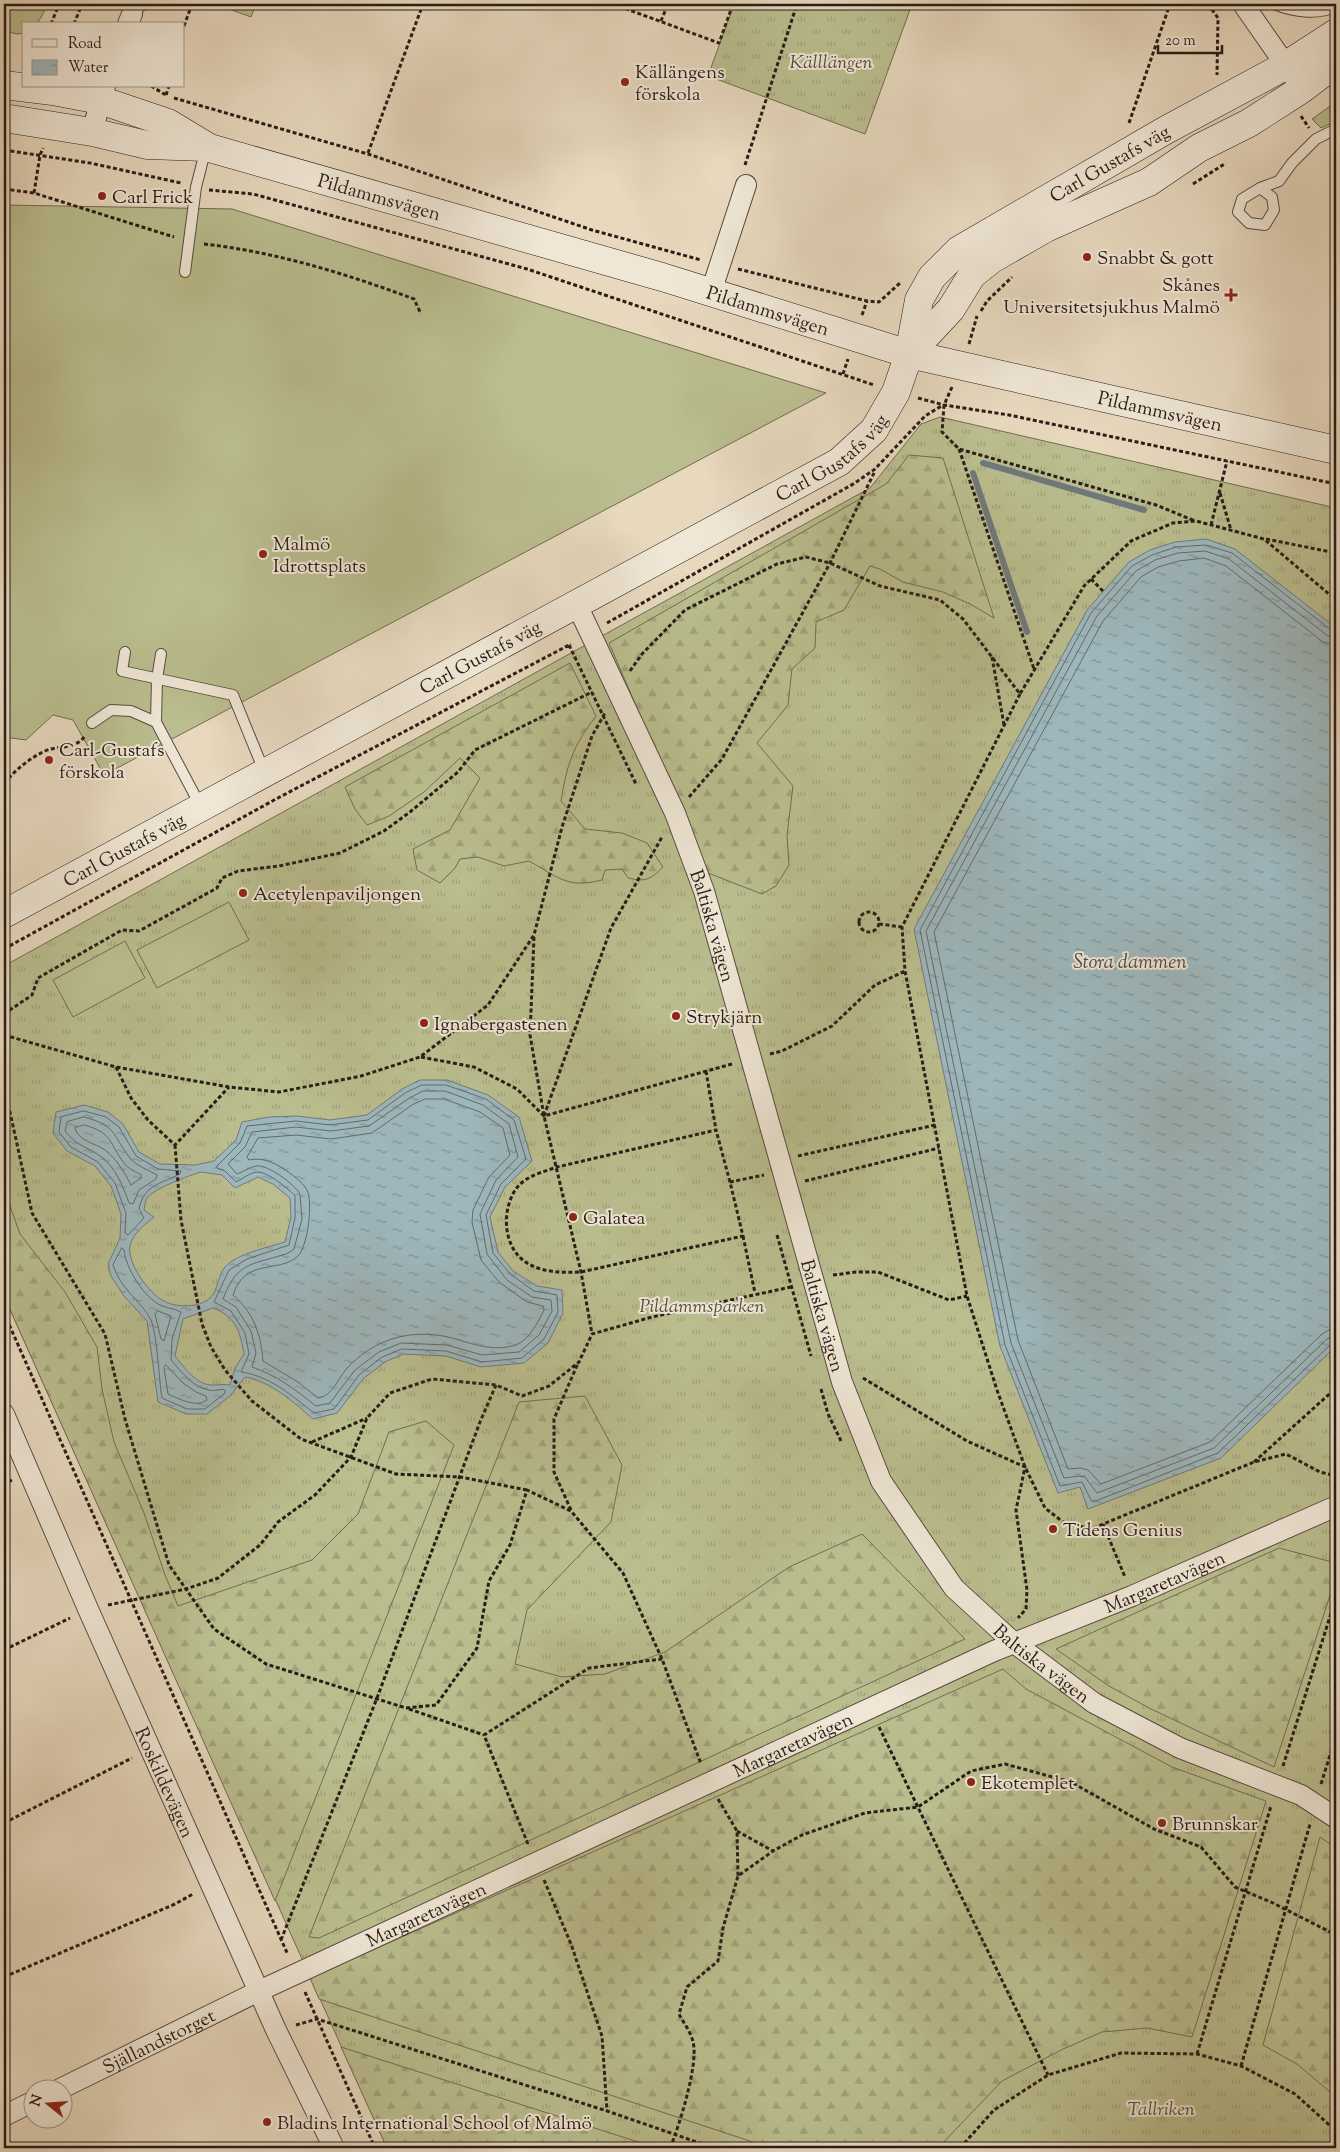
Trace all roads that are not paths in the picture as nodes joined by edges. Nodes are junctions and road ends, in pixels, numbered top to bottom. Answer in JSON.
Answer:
{"nodes":[{"id":1,"x":1243,"y":4,"type":"edge"},
{"id":2,"x":1274,"y":4,"type":"edge"},
{"id":3,"x":1336,"y":7,"type":"edge"},
{"id":4,"x":1336,"y":33,"type":"edge"},
{"id":5,"x":1336,"y":63,"type":"edge"},
{"id":6,"x":1285,"y":66,"type":"junction"},
{"id":7,"x":4,"y":85,"type":"edge"},
{"id":8,"x":22,"y":87,"type":"edge"},
{"id":9,"x":28,"y":88,"type":"edge"},
{"id":10,"x":1302,"y":89,"type":"junction"},
{"id":11,"x":102,"y":93,"type":"edge"},
{"id":12,"x":4,"y":118,"type":"edge"},
{"id":13,"x":1336,"y":129,"type":"edge"},
{"id":14,"x":92,"y":132,"type":"junction"},
{"id":15,"x":206,"y":147,"type":"junction"},
{"id":16,"x":746,"y":185,"type":"road end"},
{"id":17,"x":1260,"y":188,"type":"dead end"},
{"id":18,"x":185,"y":272,"type":"dead end"},
{"id":19,"x":711,"y":292,"type":"junction"},
{"id":20,"x":910,"y":354,"type":"junction"},
{"id":21,"x":1336,"y":450,"type":"edge"},
{"id":22,"x":577,"y":604,"type":"junction"},
{"id":23,"x":125,"y":652,"type":"dead end"},
{"id":24,"x":161,"y":654,"type":"dead end"},
{"id":25,"x":157,"y":679,"type":"junction"},
{"id":26,"x":156,"y":722,"type":"junction"},
{"id":27,"x":92,"y":723,"type":"road end"},
{"id":28,"x":266,"y":774,"type":"junction"},
{"id":29,"x":202,"y":808,"type":"junction"},
{"id":30,"x":4,"y":914,"type":"edge"},
{"id":31,"x":4,"y":1414,"type":"edge"},
{"id":32,"x":1335,"y":1505,"type":"edge"},
{"id":33,"x":1022,"y":1639,"type":"junction"},
{"id":34,"x":1336,"y":1818,"type":"edge"},
{"id":35,"x":259,"y":1991,"type":"junction"},
{"id":36,"x":72,"y":2083,"type":"edge"},
{"id":37,"x":22,"y":2107,"type":"edge"},
{"id":38,"x":4,"y":2116,"type":"edge"},
{"id":39,"x":334,"y":2148,"type":"edge"}],
"edges":[{"from":1,"to":6,"type":"street"},
{"from":2,"to":3,"type":"lane"},
{"from":4,"to":6,"type":"street","name":"Carl Gustafs väg"},
{"from":5,"to":10,"type":"street","name":"Carl Gustafs väg"},
{"from":6,"to":10,"type":"street"},
{"from":6,"to":20,"type":"street","name":"Carl Gustafs väg"},
{"from":7,"to":8,"type":"street","name":"Pildammsvägen"},
{"from":9,"to":11,"type":"street","name":"Pildammsvägen"},
{"from":10,"to":20,"type":"street","name":"Carl Gustafs väg"},
{"from":11,"to":14,"type":"street"},
{"from":11,"to":15,"type":"street","name":"Pildammsvägen"},
{"from":12,"to":14,"type":"street","name":"Pildammsvägen"},
{"from":13,"to":17,"type":"lane"},
{"from":14,"to":15,"type":"street","name":"Pildammsvägen"},
{"from":15,"to":18,"type":"lane"},
{"from":15,"to":19,"type":"street","name":"Pildammsvägen"},
{"from":16,"to":19,"type":"street"},
{"from":19,"to":20,"type":"street","name":"Pildammsvägen"},
{"from":20,"to":21,"type":"street","name":"Pildammsvägen"},
{"from":20,"to":22,"type":"street","name":"Carl Gustafs väg"},
{"from":22,"to":28,"type":"street","name":"Carl Gustafs väg"},
{"from":22,"to":33,"type":"street","name":"Baltiska vägen"},
{"from":23,"to":25,"type":"lane"},
{"from":24,"to":25,"type":"lane"},
{"from":25,"to":26,"type":"lane"},
{"from":25,"to":28,"type":"lane"},
{"from":26,"to":27,"type":"lane"},
{"from":26,"to":29,"type":"lane"},
{"from":28,"to":29,"type":"street","name":"Carl Gustafs väg"},
{"from":29,"to":30,"type":"street","name":"Carl Gustafs väg"},
{"from":31,"to":35,"type":"street","name":"Roskildevägen"},
{"from":32,"to":33,"type":"street","name":"Margaretavägen"},
{"from":33,"to":34,"type":"street","name":"Baltiska vägen"},
{"from":33,"to":35,"type":"street","name":"Margaretavägen"},
{"from":35,"to":36,"type":"street","name":"Själlandstorget"},
{"from":35,"to":39,"type":"street","name":"Roskildevägen"},
{"from":37,"to":38,"type":"street"}]}
